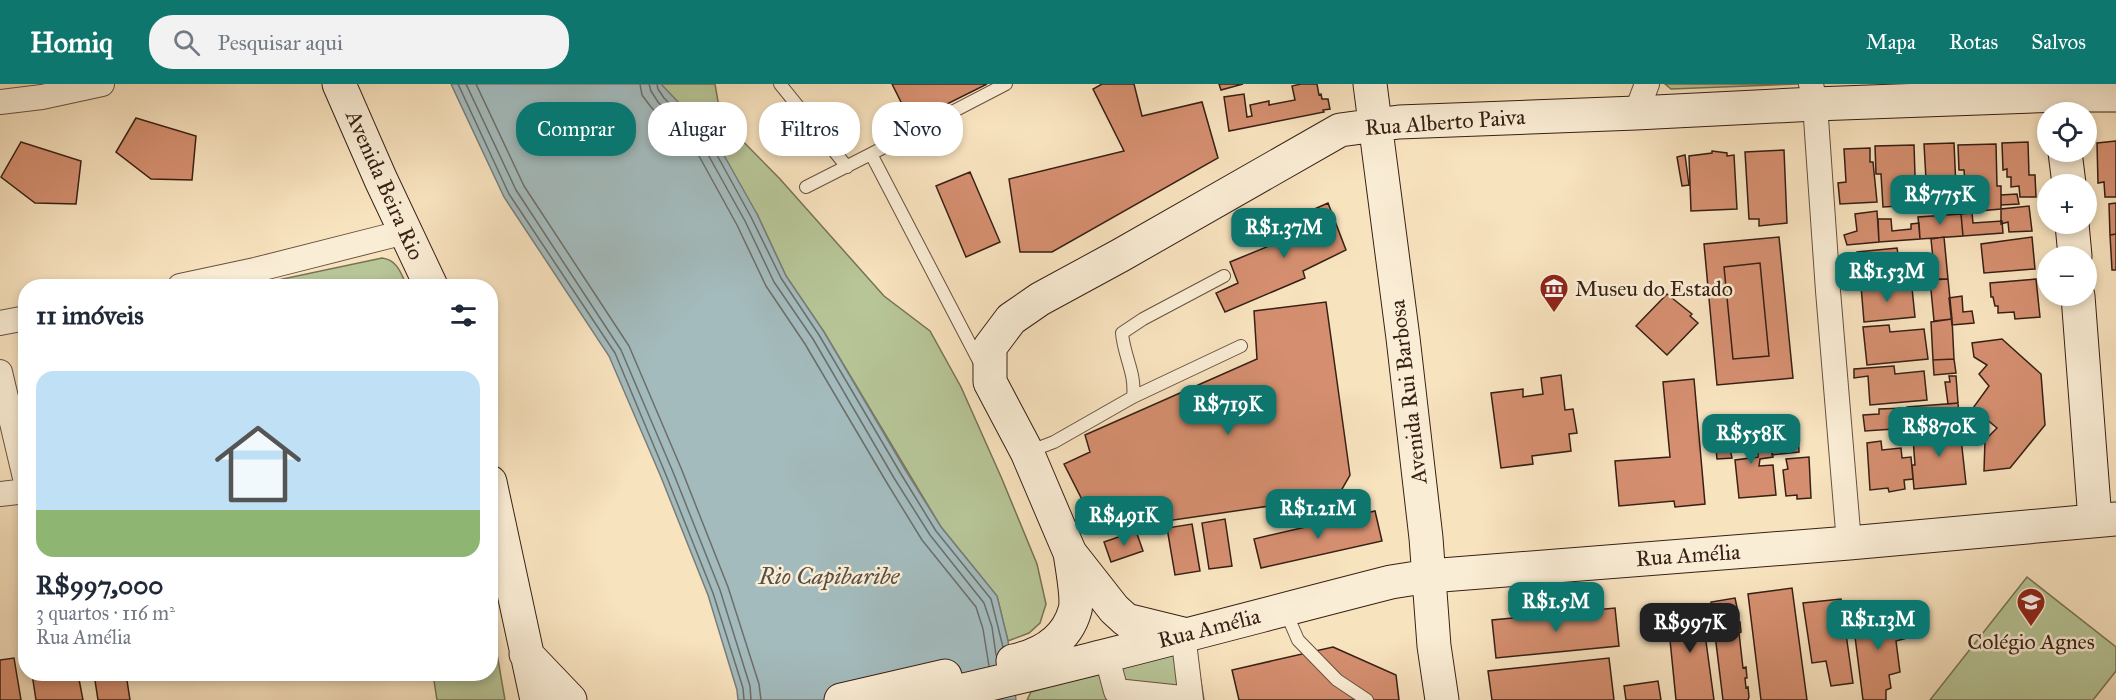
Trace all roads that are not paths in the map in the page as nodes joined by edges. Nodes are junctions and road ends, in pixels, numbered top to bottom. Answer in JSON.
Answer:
{"nodes":[{"id":1,"x":102,"y":84,"type":"edge"},
{"id":2,"x":339,"y":84,"type":"edge"},
{"id":3,"x":780,"y":84,"type":"edge"},
{"id":4,"x":1006,"y":84,"type":"edge"},
{"id":5,"x":1370,"y":84,"type":"edge"},
{"id":6,"x":1813,"y":94,"type":"edge"},
{"id":7,"x":2116,"y":94,"type":"edge"},
{"id":8,"x":2060,"y":97,"type":"edge"},
{"id":9,"x":1642,"y":99,"type":"edge"},
{"id":10,"x":0,"y":102,"type":"edge"},
{"id":11,"x":963,"y":106,"type":"edge"},
{"id":12,"x":1374,"y":124,"type":"junction"},
{"id":13,"x":872,"y":154,"type":"edge"},
{"id":14,"x":873,"y":156,"type":"edge"},
{"id":15,"x":847,"y":167,"type":"junction"},
{"id":16,"x":806,"y":187,"type":"dead end"},
{"id":17,"x":405,"y":232,"type":"junction"},
{"id":18,"x":1224,"y":276,"type":"dead end"},
{"id":19,"x":213,"y":279,"type":"edge"},
{"id":20,"x":428,"y":279,"type":"edge"},
{"id":21,"x":2079,"y":306,"type":"edge"},
{"id":22,"x":18,"y":320,"type":"edge"},
{"id":23,"x":0,"y":323,"type":"edge"},
{"id":24,"x":1241,"y":346,"type":"dead end"},
{"id":25,"x":0,"y":372,"type":"edge"},
{"id":26,"x":990,"y":382,"type":"junction"},
{"id":27,"x":1133,"y":397,"type":"junction"},
{"id":28,"x":18,"y":448,"type":"edge"},
{"id":29,"x":1027,"y":452,"type":"junction"},
{"id":30,"x":18,"y":491,"type":"edge"},
{"id":31,"x":0,"y":494,"type":"edge"},
{"id":32,"x":498,"y":520,"type":"edge"},
{"id":33,"x":2105,"y":520,"type":"edge"},
{"id":34,"x":1849,"y":543,"type":"junction"},
{"id":35,"x":1070,"y":553,"type":"junction"},
{"id":36,"x":1429,"y":576,"type":"junction"},
{"id":37,"x":1285,"y":609,"type":"junction"},
{"id":38,"x":1183,"y":634,"type":"junction"},
{"id":39,"x":526,"y":654,"type":"junction"},
{"id":40,"x":1106,"y":654,"type":"junction"},
{"id":41,"x":1018,"y":669,"type":"junction"},
{"id":42,"x":525,"y":700,"type":"edge"},
{"id":43,"x":537,"y":700,"type":"edge"},
{"id":44,"x":570,"y":700,"type":"edge"},
{"id":45,"x":842,"y":700,"type":"edge"},
{"id":46,"x":920,"y":700,"type":"edge"},
{"id":47,"x":1182,"y":700,"type":"edge"},
{"id":48,"x":1191,"y":700,"type":"edge"},
{"id":49,"x":1366,"y":700,"type":"edge"},
{"id":50,"x":1442,"y":700,"type":"edge"}],
"edges":[{"from":1,"to":10,"type":"street"},
{"from":2,"to":17,"type":"main road","name":"Avenida Beira Rio"},
{"from":3,"to":15,"type":"lane"},
{"from":4,"to":11,"type":"lane"},
{"from":5,"to":12,"type":"main road","name":"Avenida Rui Barbosa"},
{"from":6,"to":8,"type":"main road","name":"Rua Alberto Paiva"},
{"from":6,"to":9,"type":"main road","name":"Rua Alberto Paiva"},
{"from":6,"to":34,"type":"street"},
{"from":7,"to":8,"type":"main road","name":"Rua Alberto Paiva"},
{"from":9,"to":12,"type":"main road","name":"Rua Alberto Paiva"},
{"from":12,"to":26,"type":"main road","name":"Rua Alberto Paiva"},
{"from":12,"to":36,"type":"main road","name":"Avenida Rui Barbosa"},
{"from":13,"to":15,"type":"lane"},
{"from":14,"to":26,"type":"lane"},
{"from":15,"to":16,"type":"lane"},
{"from":17,"to":19,"type":"street"},
{"from":17,"to":20,"type":"main road","name":"Avenida Beira Rio"},
{"from":18,"to":27,"type":"lane"},
{"from":21,"to":33,"type":"main road"},
{"from":22,"to":23,"type":"street"},
{"from":24,"to":27,"type":"lane"},
{"from":25,"to":28,"type":"street"},
{"from":26,"to":29,"type":"main road","name":"Rua Alberto Paiva"},
{"from":27,"to":29,"type":"lane"},
{"from":29,"to":35,"type":"main road","name":"Rua Alberto Paiva"},
{"from":30,"to":31,"type":"street"},
{"from":32,"to":39,"type":"main road"},
{"from":33,"to":34,"type":"main road","name":"Rua Amélia"},
{"from":34,"to":36,"type":"main road","name":"Rua Amélia"},
{"from":35,"to":38,"type":"main road","name":"Rua Alberto Paiva"},
{"from":35,"to":41,"type":"main road","name":"Rua Alberto Paiva"},
{"from":36,"to":37,"type":"main road","name":"Rua Amélia"},
{"from":36,"to":50,"type":"main road","name":"Avenida Rui Barbosa"},
{"from":37,"to":38,"type":"main road","name":"Rua Amélia"},
{"from":37,"to":49,"type":"lane"},
{"from":38,"to":40,"type":"main road","name":"Rua Amélia"},
{"from":38,"to":48,"type":"street"},
{"from":39,"to":42,"type":"main road"},
{"from":39,"to":43,"type":"main road"},
{"from":39,"to":44,"type":"main road"},
{"from":40,"to":41,"type":"main road","name":"Rua Amélia"},
{"from":40,"to":47,"type":"street"},
{"from":41,"to":45,"type":"main road"},
{"from":41,"to":46,"type":"main road"}]}
